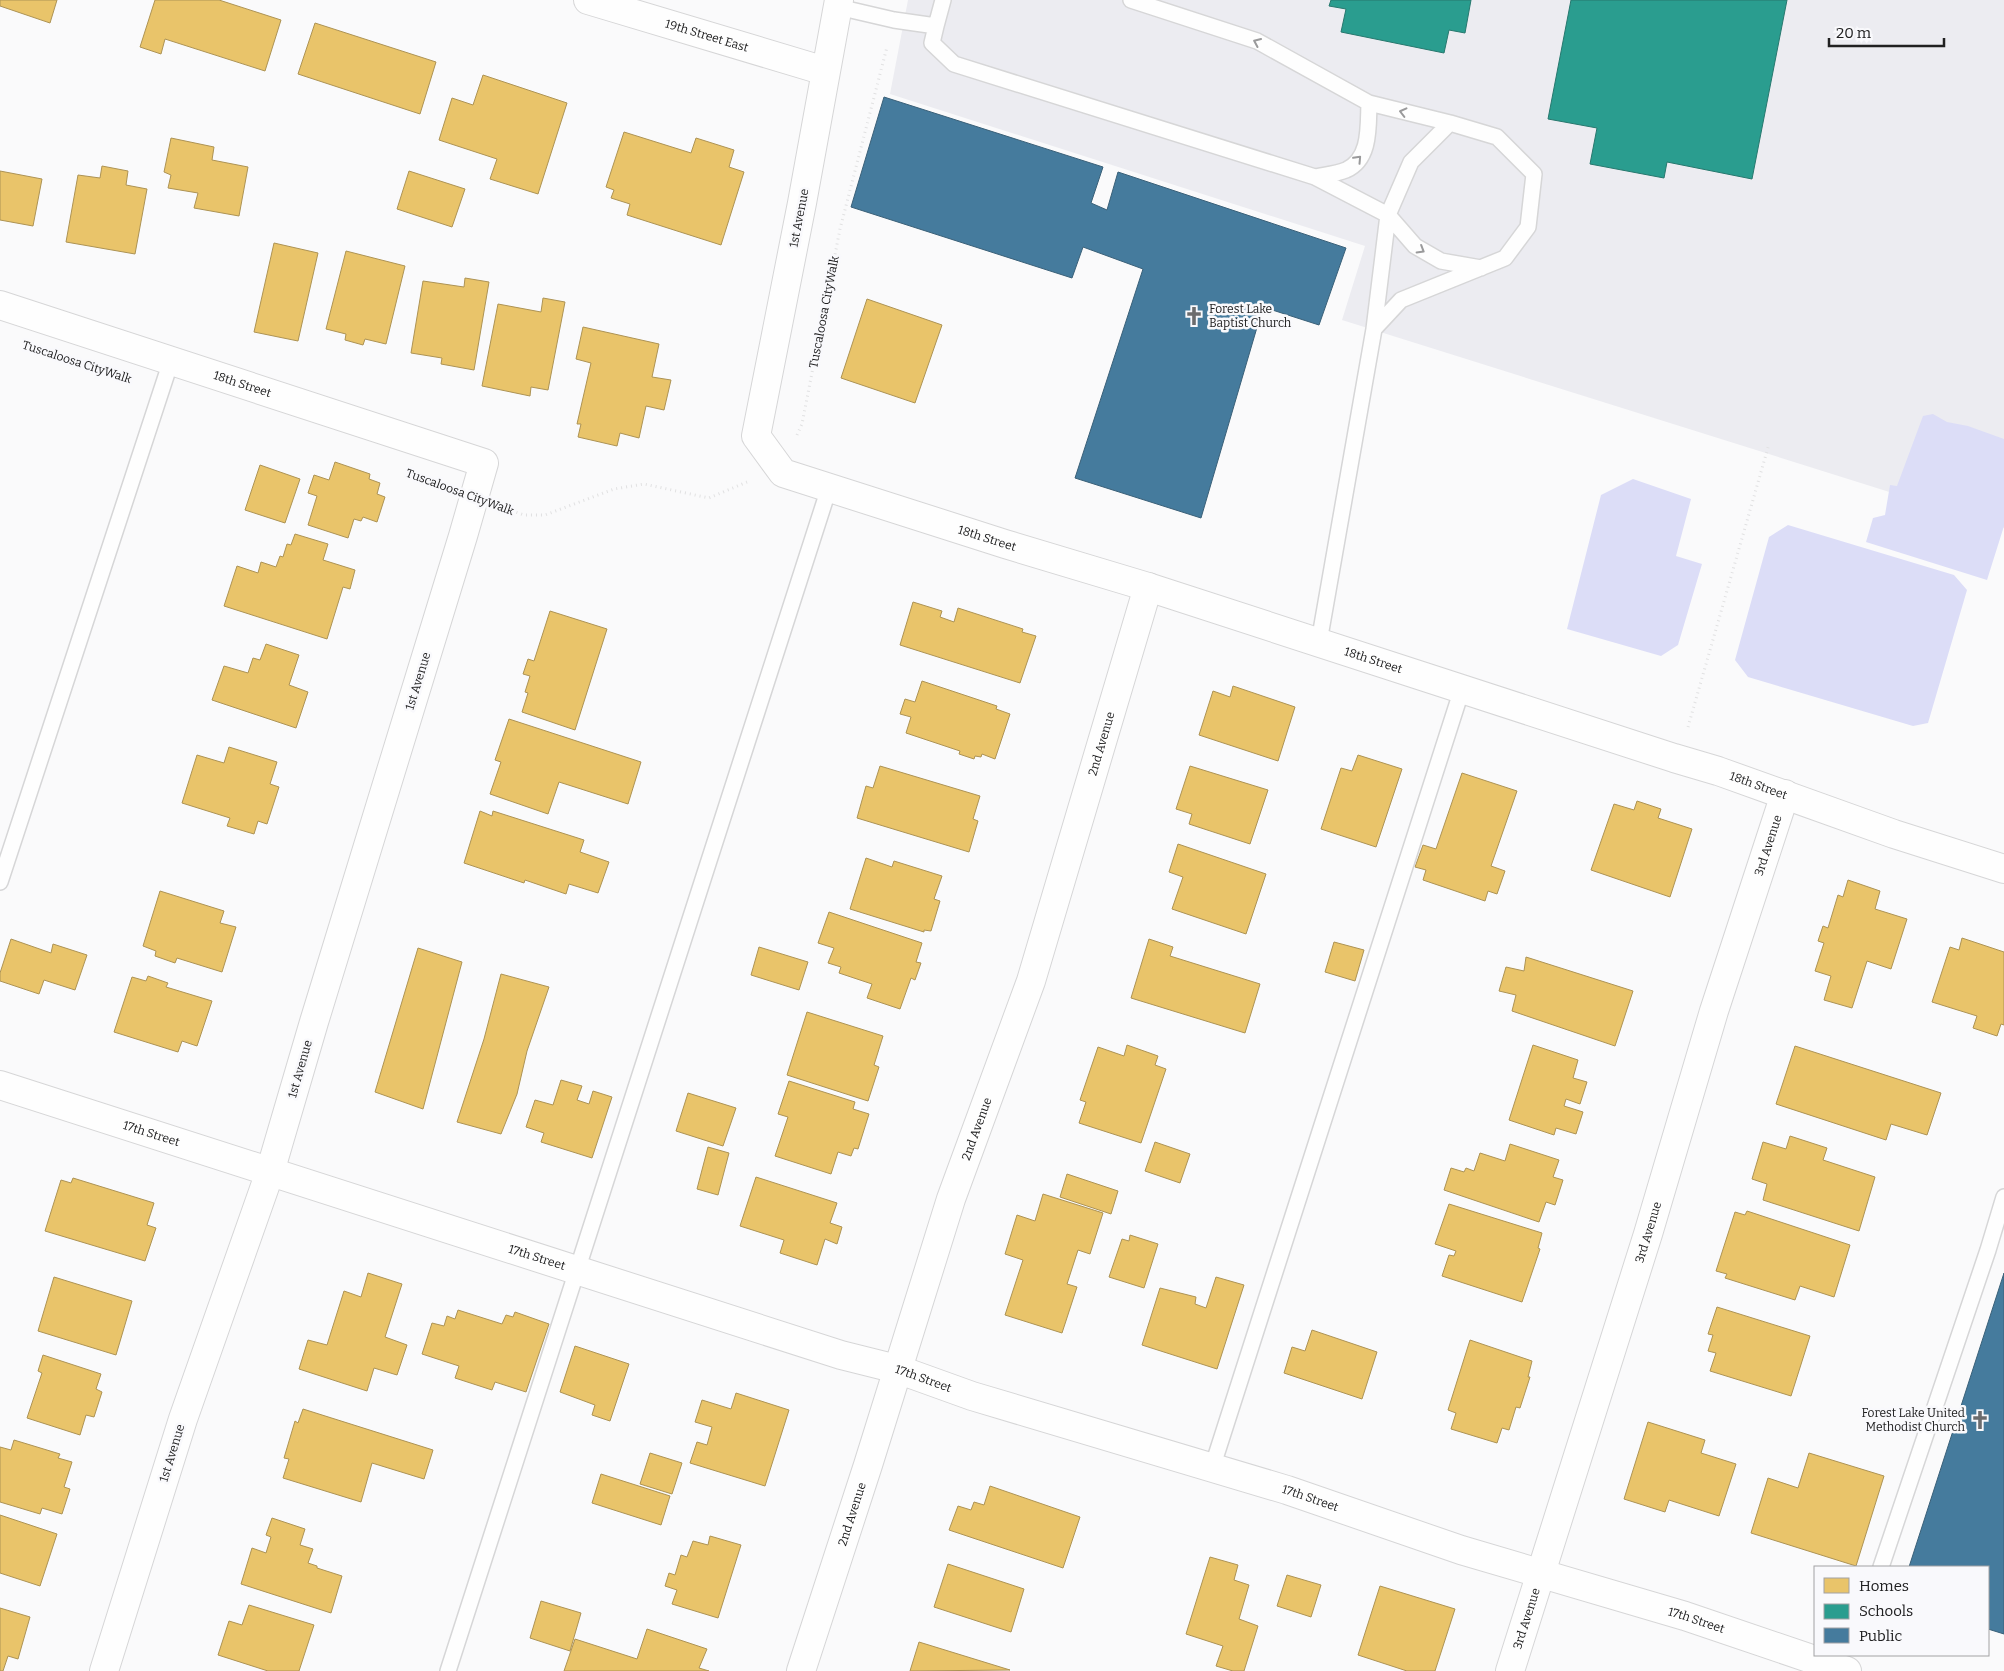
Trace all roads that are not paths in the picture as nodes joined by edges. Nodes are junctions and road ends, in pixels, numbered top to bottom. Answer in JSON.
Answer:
{"nodes":[{"id":1,"x":588,"y":0,"type":"edge"},
{"id":2,"x":943,"y":0,"type":"edge"},
{"id":3,"x":1131,"y":0,"type":"edge"},
{"id":4,"x":839,"y":3,"type":"edge"},
{"id":5,"x":936,"y":26,"type":"junction"},
{"id":6,"x":826,"y":70,"type":"junction"},
{"id":7,"x":1369,"y":104,"type":"junction"},
{"id":8,"x":1450,"y":123,"type":"junction"},
{"id":9,"x":1315,"y":177,"type":"junction"},
{"id":10,"x":1388,"y":215,"type":"junction"},
{"id":11,"x":1480,"y":268,"type":"junction"},
{"id":12,"x":0,"y":305,"type":"edge"},
{"id":13,"x":1374,"y":329,"type":"junction"},
{"id":14,"x":171,"y":361,"type":"junction"},
{"id":15,"x":756,"y":436,"type":"joint"},
{"id":16,"x":484,"y":463,"type":"joint"},
{"id":17,"x":829,"y":488,"type":"junction"},
{"id":18,"x":1148,"y":587,"type":"junction"},
{"id":19,"x":1319,"y":642,"type":"junction"},
{"id":20,"x":1462,"y":689,"type":"junction"},
{"id":21,"x":1785,"y":794,"type":"junction"},
{"id":22,"x":2004,"y":868,"type":"edge"},
{"id":23,"x":0,"y":882,"type":"edge"},
{"id":24,"x":0,"y":1086,"type":"edge"},
{"id":25,"x":270,"y":1172,"type":"junction"},
{"id":26,"x":2004,"y":1197,"type":"edge"},
{"id":27,"x":576,"y":1271,"type":"junction"},
{"id":28,"x":897,"y":1369,"type":"junction"},
{"id":29,"x":1212,"y":1468,"type":"junction"},
{"id":30,"x":1881,"y":1566,"type":"edge"},
{"id":31,"x":1542,"y":1573,"type":"junction"},
{"id":32,"x":1855,"y":1656,"type":"edge"},
{"id":33,"x":104,"y":1671,"type":"edge"},
{"id":34,"x":448,"y":1671,"type":"edge"},
{"id":35,"x":801,"y":1671,"type":"edge"},
{"id":36,"x":1510,"y":1671,"type":"edge"},
{"id":37,"x":1849,"y":1671,"type":"edge"}],
"edges":[{"from":1,"to":6,"type":"street","name":"19th Street East"},
{"from":2,"to":5,"type":"lane"},
{"from":7,"to":3,"type":"lane","one_way":true},
{"from":4,"to":5,"type":"lane"},
{"from":4,"to":6,"type":"street","name":"1st Avenue"},
{"from":5,"to":9,"type":"lane"},
{"from":6,"to":15,"type":"street","name":"1st Avenue"},
{"from":8,"to":7,"type":"lane","one_way":true},
{"from":9,"to":7,"type":"lane","one_way":true},
{"from":8,"to":10,"type":"lane"},
{"from":8,"to":11,"type":"lane"},
{"from":9,"to":10,"type":"lane"},
{"from":10,"to":11,"type":"lane","one_way":true},
{"from":10,"to":13,"type":"lane"},
{"from":11,"to":13,"type":"lane"},
{"from":12,"to":14,"type":"street","name":"18th Street"},
{"from":13,"to":19,"type":"lane"},
{"from":14,"to":16,"type":"street","name":"18th Street"},
{"from":14,"to":23,"type":"lane"},
{"from":15,"to":17,"type":"street","name":"18th Street"},
{"from":16,"to":25,"type":"street","name":"1st Avenue"},
{"from":17,"to":18,"type":"street","name":"18th Street"},
{"from":17,"to":27,"type":"lane"},
{"from":18,"to":19,"type":"street","name":"18th Street"},
{"from":18,"to":28,"type":"street","name":"2nd Avenue"},
{"from":19,"to":20,"type":"street","name":"18th Street"},
{"from":20,"to":21,"type":"street","name":"18th Street"},
{"from":20,"to":29,"type":"lane"},
{"from":21,"to":22,"type":"street","name":"18th Street"},
{"from":21,"to":31,"type":"street","name":"3rd Avenue"},
{"from":24,"to":25,"type":"street","name":"17th Street"},
{"from":25,"to":27,"type":"street","name":"17th Street"},
{"from":25,"to":33,"type":"street","name":"1st Avenue"},
{"from":26,"to":30,"type":"lane"},
{"from":27,"to":28,"type":"street","name":"17th Street"},
{"from":27,"to":34,"type":"lane"},
{"from":28,"to":29,"type":"street","name":"17th Street"},
{"from":28,"to":35,"type":"street","name":"2nd Avenue"},
{"from":29,"to":31,"type":"street","name":"17th Street"},
{"from":31,"to":36,"type":"street","name":"3rd Avenue"},
{"from":31,"to":37,"type":"street","name":"17th Street"},
{"from":32,"to":37,"type":"lane"}]}
